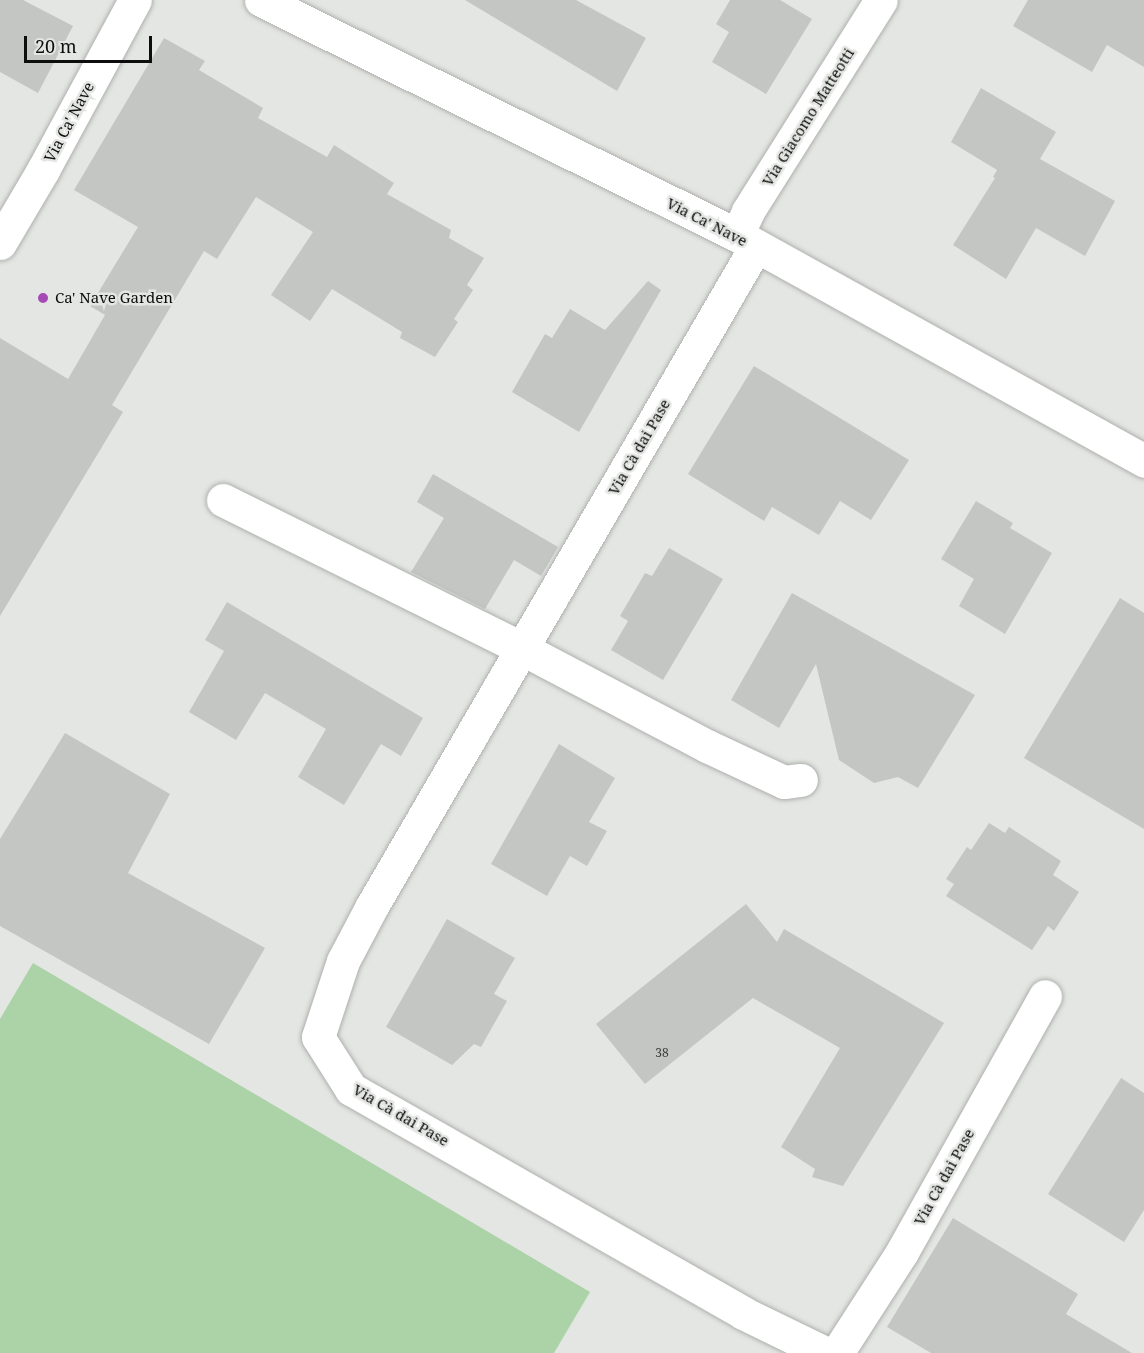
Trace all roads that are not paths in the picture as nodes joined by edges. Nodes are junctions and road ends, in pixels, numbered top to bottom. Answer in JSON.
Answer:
{"nodes":[{"id":1,"x":135,"y":0,"type":"edge"},
{"id":2,"x":261,"y":0,"type":"edge"},
{"id":3,"x":881,"y":0,"type":"edge"},
{"id":4,"x":747,"y":241,"type":"junction"},
{"id":5,"x":0,"y":243,"type":"edge"},
{"id":6,"x":1144,"y":461,"type":"edge"},
{"id":7,"x":223,"y":500,"type":"dead end"},
{"id":8,"x":521,"y":648,"type":"junction"},
{"id":9,"x":801,"y":780,"type":"dead end"},
{"id":10,"x":1044,"y":996,"type":"dead end"},
{"id":11,"x":825,"y":1353,"type":"edge"},
{"id":12,"x":837,"y":1353,"type":"edge"}],
"edges":[{"from":1,"to":5,"type":"street","name":"Via Ca' Nave"},
{"from":2,"to":4,"type":"street","name":"Via Ca' Nave"},
{"from":3,"to":4,"type":"street","name":"Via Giacomo Matteotti"},
{"from":4,"to":6,"type":"street","name":"Via Ca' Nave"},
{"from":4,"to":8,"type":"street","name":"Via Cà dai Pase"},
{"from":7,"to":8,"type":"street"},
{"from":8,"to":9,"type":"street"},
{"from":8,"to":11,"type":"street","name":"Via Cà dai Pase"},
{"from":10,"to":12,"type":"street","name":"Via Cà dai Pase"}]}
